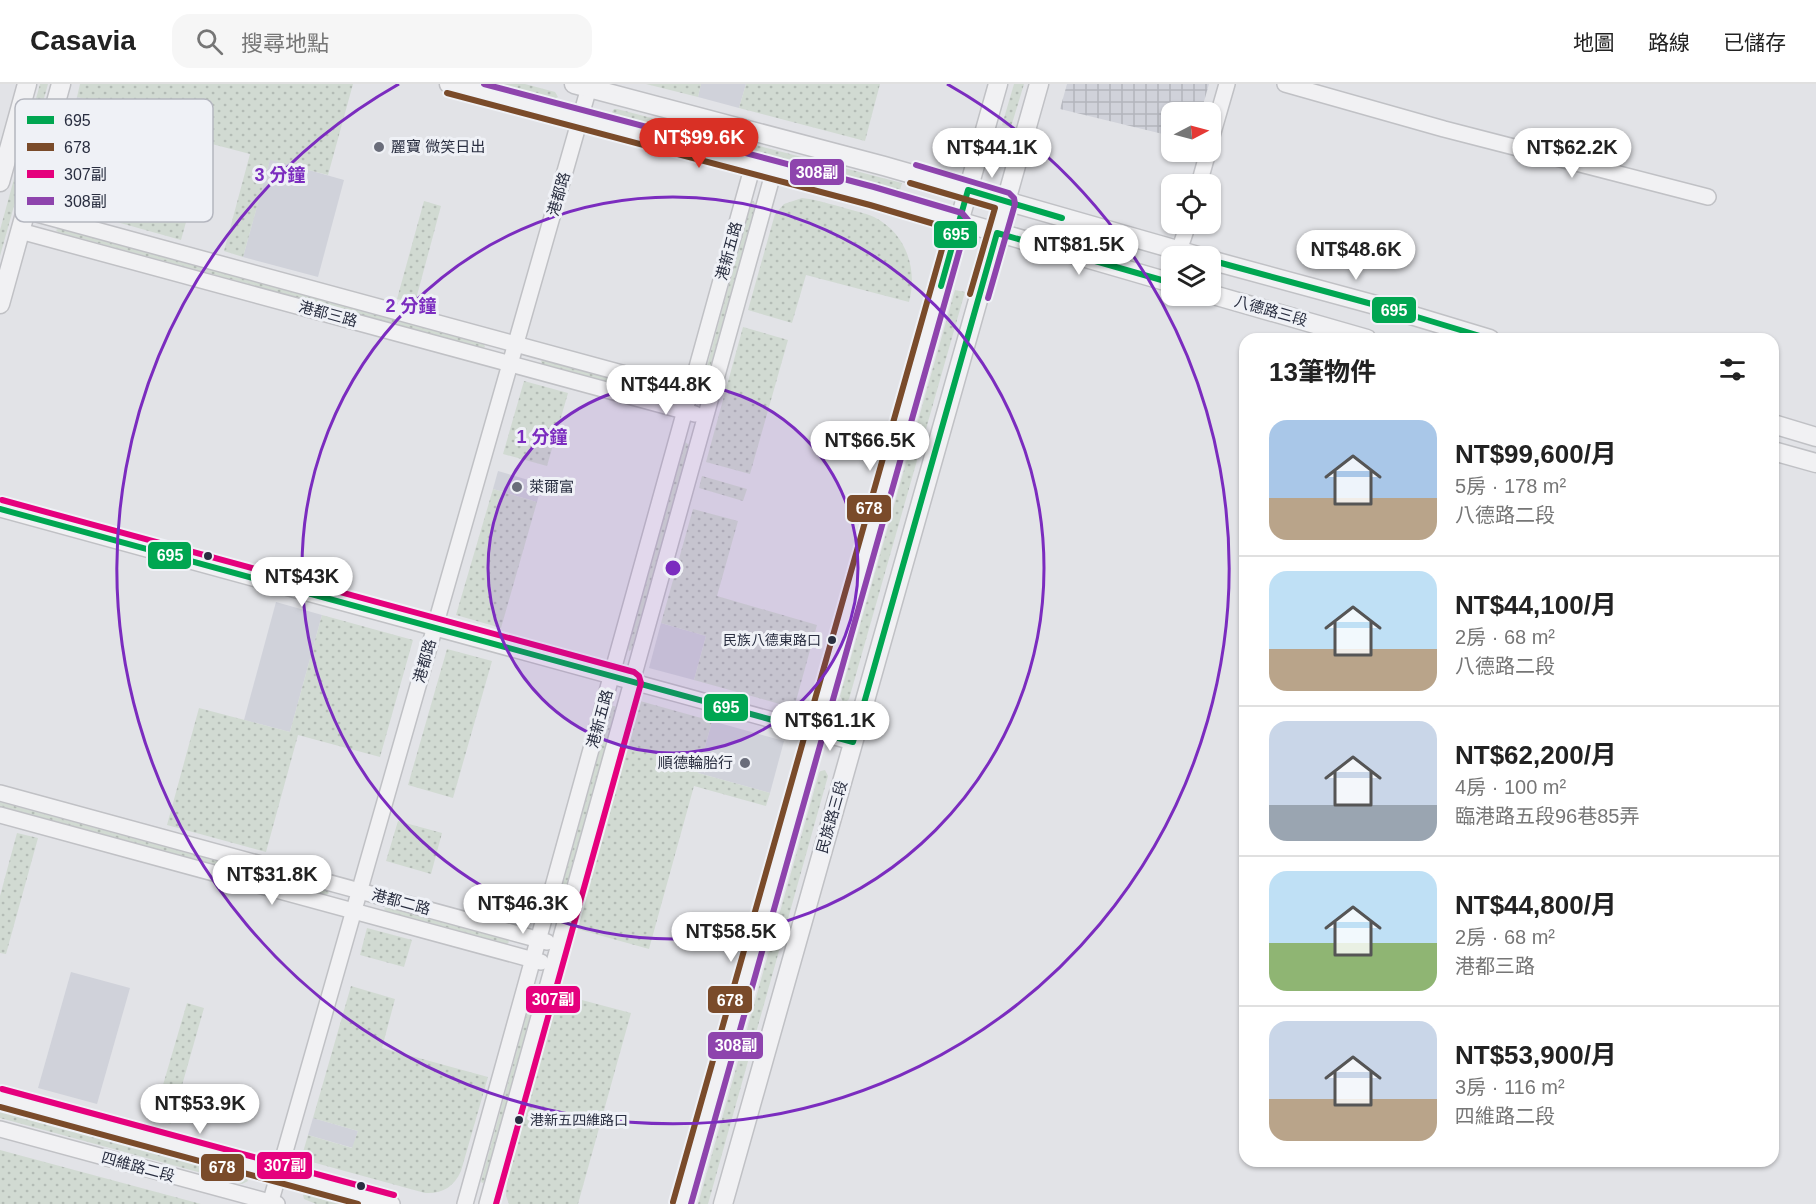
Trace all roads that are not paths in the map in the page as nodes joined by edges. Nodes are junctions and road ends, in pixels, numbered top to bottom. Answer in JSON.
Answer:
{"nodes":[{"id":1,"x":27,"y":84,"type":"edge"},
{"id":2,"x":61,"y":84,"type":"edge"},
{"id":3,"x":449,"y":84,"type":"edge"},
{"id":4,"x":998,"y":84,"type":"edge"},
{"id":5,"x":1039,"y":84,"type":"edge"},
{"id":6,"x":1227,"y":84,"type":"edge"},
{"id":7,"x":1285,"y":84,"type":"edge"},
{"id":8,"x":584,"y":85,"type":"edge"},
{"id":9,"x":23,"y":99,"type":"edge"},
{"id":10,"x":57,"y":99,"type":"edge"},
{"id":11,"x":1221,"y":105,"type":"edge"},
{"id":12,"x":580,"y":119,"type":"junction"},
{"id":13,"x":15,"y":128,"type":"edge"},
{"id":14,"x":753,"y":165,"type":"junction"},
{"id":15,"x":774,"y":170,"type":"junction"},
{"id":16,"x":0,"y":182,"type":"edge"},
{"id":17,"x":968,"y":190,"type":"junction"},
{"id":18,"x":1708,"y":197,"type":"dead end"},
{"id":19,"x":1006,"y":202,"type":"junction"},
{"id":20,"x":23,"y":222,"type":"edge"},
{"id":21,"x":67,"y":222,"type":"edge"},
{"id":22,"x":959,"y":222,"type":"junction"},
{"id":23,"x":20,"y":231,"type":"junction"},
{"id":24,"x":997,"y":233,"type":"junction"},
{"id":25,"x":1161,"y":246,"type":"edge"},
{"id":26,"x":1221,"y":263,"type":"edge"},
{"id":27,"x":1161,"y":280,"type":"edge"},
{"id":28,"x":1221,"y":297,"type":"edge"},
{"id":29,"x":0,"y":304,"type":"edge"},
{"id":30,"x":1346,"y":333,"type":"edge"},
{"id":31,"x":1470,"y":333,"type":"edge"},
{"id":32,"x":516,"y":344,"type":"junction"},
{"id":33,"x":510,"y":364,"type":"junction"},
{"id":34,"x":690,"y":392,"type":"junction"},
{"id":35,"x":711,"y":397,"type":"junction"},
{"id":36,"x":685,"y":412,"type":"junction"},
{"id":37,"x":705,"y":417,"type":"junction"},
{"id":38,"x":1779,"y":426,"type":"edge"},
{"id":39,"x":1816,"y":437,"type":"edge"},
{"id":40,"x":1779,"y":453,"type":"edge"},
{"id":41,"x":1816,"y":463,"type":"edge"},
{"id":42,"x":0,"y":509,"type":"edge"},
{"id":43,"x":435,"y":628,"type":"junction"},
{"id":44,"x":612,"y":676,"type":"junction"},
{"id":45,"x":632,"y":681,"type":"junction"},
{"id":46,"x":815,"y":731,"type":"junction"},
{"id":47,"x":853,"y":742,"type":"junction"},
{"id":48,"x":0,"y":793,"type":"edge"},
{"id":49,"x":0,"y":815,"type":"edge"},
{"id":50,"x":360,"y":891,"type":"junction"},
{"id":51,"x":354,"y":911,"type":"junction"},
{"id":52,"x":539,"y":940,"type":"junction"},
{"id":53,"x":559,"y":945,"type":"junction"},
{"id":54,"x":533,"y":960,"type":"junction"},
{"id":55,"x":554,"y":966,"type":"junction"},
{"id":56,"x":0,"y":1098,"type":"edge"},
{"id":57,"x":0,"y":1129,"type":"edge"},
{"id":58,"x":279,"y":1173,"type":"junction"},
{"id":59,"x":273,"y":1203,"type":"edge"},
{"id":60,"x":392,"y":1204,"type":"edge"},
{"id":61,"x":465,"y":1204,"type":"edge"},
{"id":62,"x":487,"y":1204,"type":"edge"},
{"id":63,"x":682,"y":1204,"type":"edge"},
{"id":64,"x":723,"y":1204,"type":"edge"}],
"edges":[{"from":1,"to":9,"type":"street"},
{"from":2,"to":10,"type":"street"},
{"from":3,"to":12,"type":"street"},
{"from":4,"to":17,"type":"street"},
{"from":5,"to":19,"type":"street","name":"民族路三段"},
{"from":6,"to":11,"type":"street"},
{"from":7,"to":18,"type":"street"},
{"from":8,"to":12,"type":"street","name":"港都路"},
{"from":8,"to":17,"type":"street"},
{"from":12,"to":14,"type":"street"},
{"from":12,"to":32,"type":"street","name":"港都路"},
{"from":13,"to":16,"type":"street"},
{"from":14,"to":15,"type":"street"},
{"from":14,"to":34,"type":"street","name":"港新五路"},
{"from":15,"to":22,"type":"street"},
{"from":15,"to":35,"type":"street","name":"港新五路"},
{"from":17,"to":19,"type":"street"},
{"from":17,"to":22,"type":"street"},
{"from":19,"to":24,"type":"street","name":"民族路三段"},
{"from":19,"to":25,"type":"street"},
{"from":20,"to":23,"type":"street"},
{"from":21,"to":32,"type":"street","name":"港都三路"},
{"from":22,"to":24,"type":"street"},
{"from":22,"to":46,"type":"street"},
{"from":23,"to":29,"type":"street"},
{"from":23,"to":33,"type":"street","name":"港都三路"},
{"from":24,"to":27,"type":"street"},
{"from":24,"to":47,"type":"street","name":"民族路三段"},
{"from":26,"to":31,"type":"street"},
{"from":28,"to":30,"type":"street","name":"八德路三段"},
{"from":32,"to":33,"type":"street","name":"港都路"},
{"from":32,"to":34,"type":"street","name":"港都三路"},
{"from":33,"to":36,"type":"street","name":"港都三路"},
{"from":33,"to":43,"type":"street","name":"港都路"},
{"from":34,"to":35,"type":"street","name":"港都三路"},
{"from":34,"to":36,"type":"street","name":"港新五路"},
{"from":35,"to":37,"type":"street","name":"港新五路"},
{"from":36,"to":37,"type":"street","name":"港都三路"},
{"from":36,"to":44,"type":"street","name":"港新五路"},
{"from":37,"to":45,"type":"street","name":"港新五路"},
{"from":38,"to":39,"type":"street"},
{"from":40,"to":41,"type":"street"},
{"from":42,"to":43,"type":"street"},
{"from":43,"to":44,"type":"street"},
{"from":43,"to":50,"type":"street","name":"港都路"},
{"from":44,"to":45,"type":"street"},
{"from":44,"to":52,"type":"street","name":"港新五路"},
{"from":45,"to":46,"type":"street"},
{"from":45,"to":53,"type":"street","name":"港新五路"},
{"from":46,"to":47,"type":"street"},
{"from":46,"to":63,"type":"street"},
{"from":47,"to":64,"type":"street","name":"民族路三段"},
{"from":48,"to":50,"type":"street","name":"港都二路"},
{"from":49,"to":51,"type":"street","name":"港都二路"},
{"from":50,"to":51,"type":"street","name":"港都路"},
{"from":50,"to":52,"type":"street","name":"港都二路"},
{"from":51,"to":54,"type":"street","name":"港都二路"},
{"from":51,"to":58,"type":"street","name":"港都路"},
{"from":52,"to":53,"type":"street","name":"港都二路"},
{"from":52,"to":54,"type":"street","name":"港新五路"},
{"from":53,"to":55,"type":"street","name":"港新五路"},
{"from":54,"to":55,"type":"street","name":"港都二路"},
{"from":54,"to":61,"type":"street","name":"港新五路"},
{"from":55,"to":62,"type":"street","name":"港新五路"},
{"from":56,"to":58,"type":"street","name":"四維路二段"},
{"from":57,"to":59,"type":"street","name":"四維路二段"},
{"from":58,"to":59,"type":"street","name":"港都路"},
{"from":58,"to":60,"type":"street","name":"四維路二段"}]}
